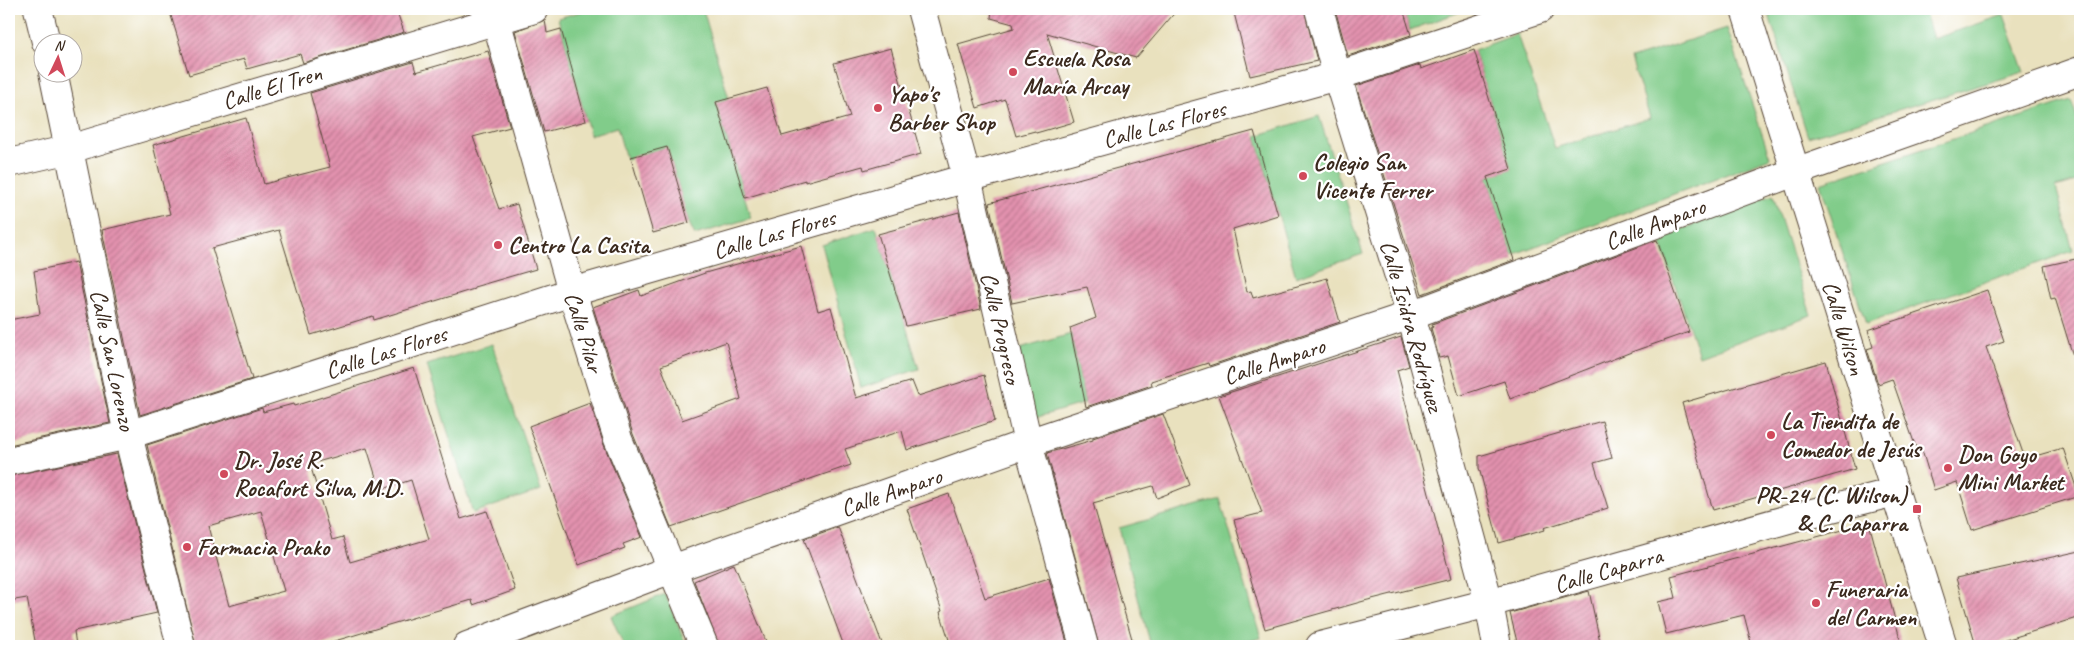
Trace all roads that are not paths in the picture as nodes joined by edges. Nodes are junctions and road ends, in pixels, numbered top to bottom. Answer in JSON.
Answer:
{"nodes":[{"id":1,"x":38,"y":9,"type":"edge"},
{"id":2,"x":534,"y":9,"type":"edge"},
{"id":3,"x":921,"y":9,"type":"edge"},
{"id":4,"x":1319,"y":9,"type":"edge"},
{"id":5,"x":1540,"y":9,"type":"edge"},
{"id":6,"x":1745,"y":9,"type":"edge"},
{"id":7,"x":494,"y":14,"type":"edge"},
{"id":8,"x":44,"y":32,"type":"edge"},
{"id":9,"x":2080,"y":71,"type":"edge"},
{"id":10,"x":1337,"y":76,"type":"junction"},
{"id":11,"x":55,"y":82,"type":"edge"},
{"id":12,"x":70,"y":148,"type":"junction"},
{"id":13,"x":9,"y":163,"type":"edge"},
{"id":14,"x":1795,"y":172,"type":"junction"},
{"id":15,"x":967,"y":178,"type":"junction"},
{"id":16,"x":572,"y":292,"type":"junction"},
{"id":17,"x":1412,"y":315,"type":"junction"},
{"id":18,"x":128,"y":435,"type":"junction"},
{"id":19,"x":1028,"y":443,"type":"junction"},
{"id":20,"x":9,"y":461,"type":"edge"},
{"id":21,"x":1896,"y":492,"type":"junction"},
{"id":22,"x":672,"y":569,"type":"junction"},
{"id":23,"x":1489,"y":603,"type":"junction"},
{"id":24,"x":181,"y":646,"type":"edge"},
{"id":25,"x":467,"y":646,"type":"edge"},
{"id":26,"x":704,"y":646,"type":"edge"},
{"id":27,"x":1084,"y":646,"type":"edge"},
{"id":28,"x":1320,"y":646,"type":"edge"},
{"id":29,"x":1497,"y":646,"type":"edge"},
{"id":30,"x":1943,"y":646,"type":"edge"}],
"edges":[{"from":1,"to":8,"type":"street"},
{"from":2,"to":7,"type":"street","name":"Calle El Tren"},
{"from":3,"to":15,"type":"street","name":"Calle Progreso"},
{"from":4,"to":10,"type":"street","name":"Calle Isidra Rodríguez"},
{"from":5,"to":10,"type":"street","name":"Calle Las Flores"},
{"from":6,"to":14,"type":"street","name":"Calle Wilson"},
{"from":7,"to":12,"type":"street","name":"Calle El Tren"},
{"from":7,"to":16,"type":"street","name":"Calle Pilar"},
{"from":9,"to":14,"type":"street","name":"Calle Amparo"},
{"from":10,"to":15,"type":"street","name":"Calle Las Flores"},
{"from":10,"to":17,"type":"street","name":"Calle Isidra Rodríguez"},
{"from":11,"to":12,"type":"street","name":"Calle San Lorenzo"},
{"from":12,"to":13,"type":"street","name":"Calle El Tren"},
{"from":12,"to":18,"type":"street","name":"Calle San Lorenzo"},
{"from":14,"to":17,"type":"street","name":"Calle Amparo"},
{"from":14,"to":21,"type":"street","name":"Calle Wilson"},
{"from":15,"to":16,"type":"street","name":"Calle Las Flores"},
{"from":15,"to":19,"type":"street","name":"Calle Progreso"},
{"from":16,"to":18,"type":"street","name":"Calle Las Flores"},
{"from":16,"to":22,"type":"street","name":"Calle Pilar"},
{"from":17,"to":19,"type":"street","name":"Calle Amparo"},
{"from":17,"to":23,"type":"street","name":"Calle Isidra Rodríguez"},
{"from":18,"to":20,"type":"street","name":"Calle Las Flores"},
{"from":18,"to":24,"type":"street","name":"Calle San Lorenzo"},
{"from":19,"to":22,"type":"street","name":"Calle Amparo"},
{"from":19,"to":27,"type":"street","name":"Calle Progreso"},
{"from":21,"to":23,"type":"street","name":"Calle Caparra"},
{"from":21,"to":30,"type":"street","name":"Calle Wilson"},
{"from":22,"to":25,"type":"street","name":"Calle Amparo"},
{"from":22,"to":26,"type":"street","name":"Calle Pilar"},
{"from":23,"to":28,"type":"street","name":"Calle Caparra"},
{"from":23,"to":29,"type":"street","name":"Calle Isidra Rodríguez"}]}
